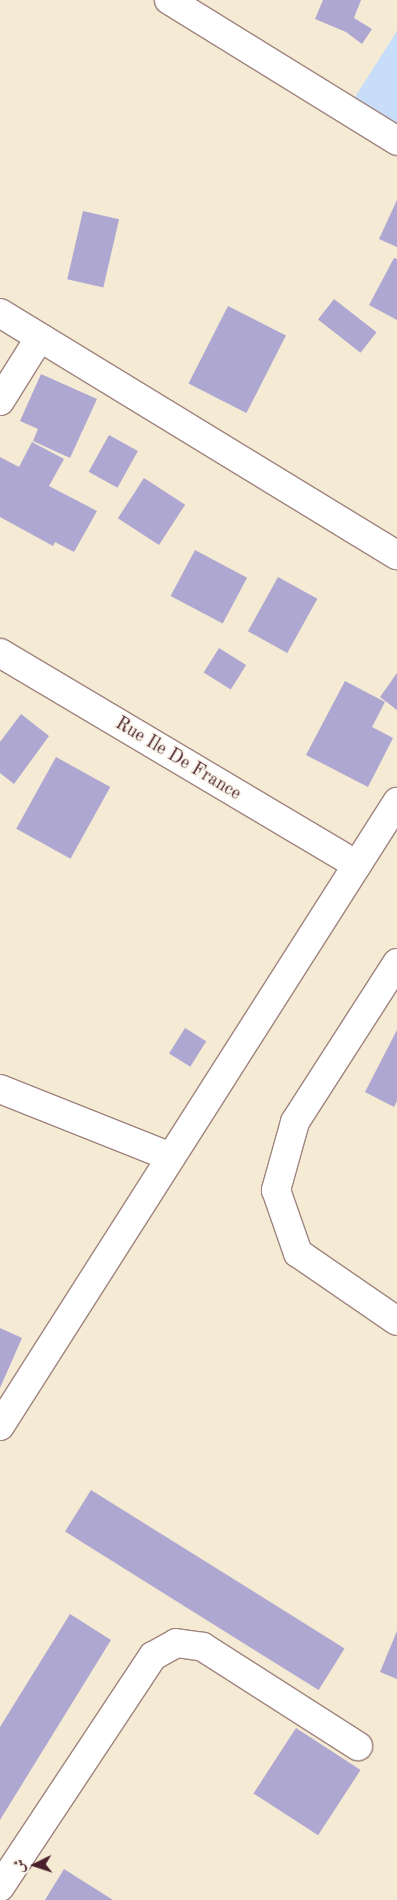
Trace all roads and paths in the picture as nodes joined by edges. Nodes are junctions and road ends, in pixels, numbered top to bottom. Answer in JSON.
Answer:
{"nodes":[{"id":1,"x":169,"y":0,"type":"edge"},
{"id":2,"x":397,"y":141,"type":"edge"},
{"id":3,"x":0,"y":313,"type":"edge"},
{"id":4,"x":40,"y":337,"type":"junction"},
{"id":5,"x":0,"y":401,"type":"edge"},
{"id":6,"x":397,"y":555,"type":"edge"},
{"id":7,"x":0,"y":652,"type":"edge"},
{"id":8,"x":397,"y":802,"type":"edge"},
{"id":9,"x":357,"y":865,"type":"junction"},
{"id":10,"x":397,"y":963,"type":"edge"},
{"id":11,"x":0,"y":1089,"type":"edge"},
{"id":12,"x":171,"y":1158,"type":"junction"},
{"id":13,"x":397,"y":1321,"type":"edge"},
{"id":14,"x":0,"y":1426,"type":"edge"},
{"id":15,"x":358,"y":1746,"type":"dead end"},
{"id":16,"x":0,"y":1887,"type":"edge"}],
"edges":[{"from":1,"to":2,"type":"street"},
{"from":3,"to":4,"type":"street"},
{"from":4,"to":5,"type":"street"},
{"from":4,"to":6,"type":"street"},
{"from":7,"to":9,"type":"street","name":"Rue Ile De France"},
{"from":8,"to":9,"type":"street"},
{"from":9,"to":12,"type":"street"},
{"from":10,"to":13,"type":"street"},
{"from":11,"to":12,"type":"street"},
{"from":12,"to":14,"type":"street"},
{"from":15,"to":16,"type":"street"}]}
